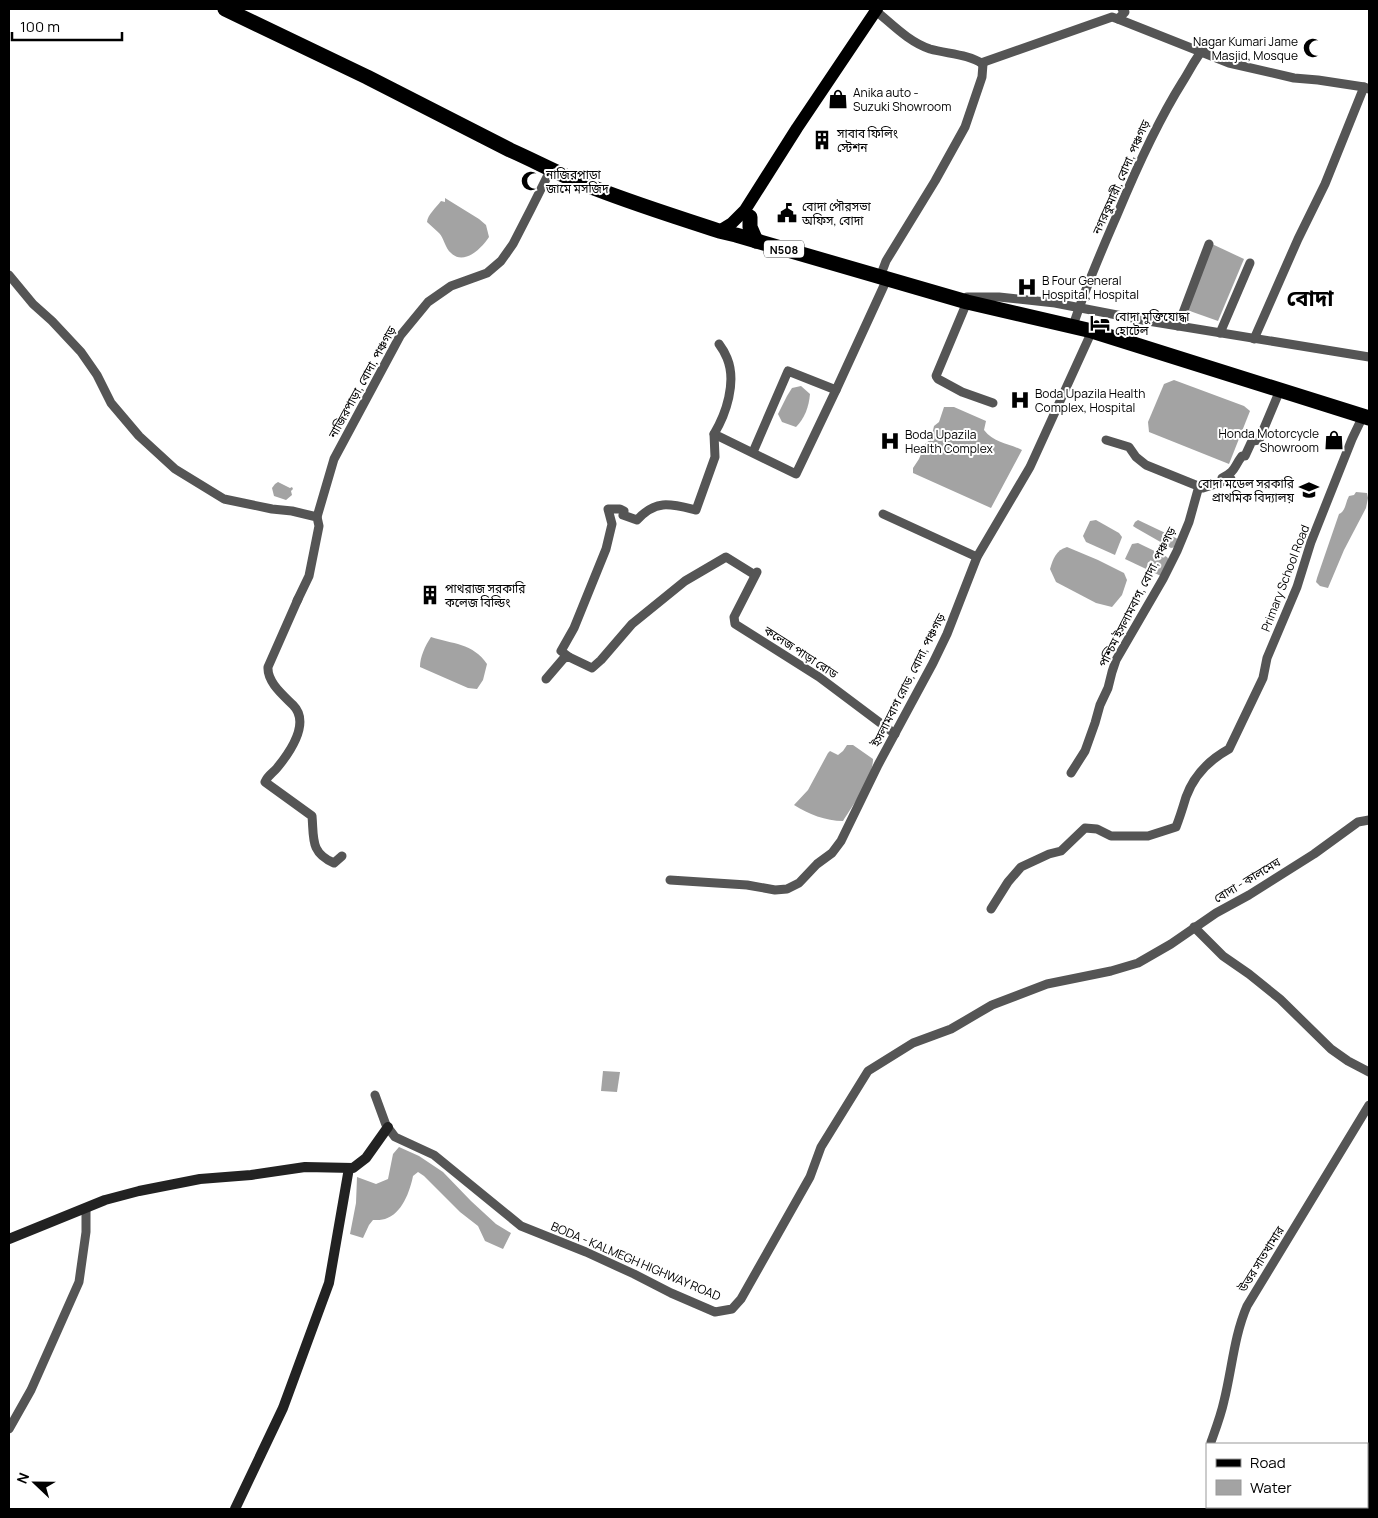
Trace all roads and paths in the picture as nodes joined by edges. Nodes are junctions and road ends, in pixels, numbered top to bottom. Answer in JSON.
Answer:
{"nodes":[{"id":1,"x":224,"y":9,"type":"edge"},
{"id":2,"x":1122,"y":9,"type":"edge"},
{"id":3,"x":874,"y":11,"type":"edge"},
{"id":4,"x":1118,"y":19,"type":"junction"},
{"id":5,"x":1203,"y":49,"type":"junction"},
{"id":6,"x":981,"y":62,"type":"junction"},
{"id":7,"x":1366,"y":88,"type":"edge"},
{"id":8,"x":551,"y":169,"type":"junction"},
{"id":9,"x":759,"y":188,"type":"junction"},
{"id":10,"x":750,"y":217,"type":"junction"},
{"id":11,"x":719,"y":231,"type":"junction"},
{"id":12,"x":737,"y":235,"type":"junction"},
{"id":13,"x":756,"y":241,"type":"junction"},
{"id":14,"x":1209,"y":244,"type":"dead end"},
{"id":15,"x":1250,"y":263,"type":"dead end"},
{"id":16,"x":9,"y":276,"type":"edge"},
{"id":17,"x":883,"y":278,"type":"junction"},
{"id":18,"x":949,"y":297,"type":"junction"},
{"id":19,"x":967,"y":302,"type":"junction"},
{"id":20,"x":1079,"y":308,"type":"junction"},
{"id":21,"x":1073,"y":326,"type":"junction"},
{"id":22,"x":1178,"y":326,"type":"junction"},
{"id":23,"x":1092,"y":332,"type":"junction"},
{"id":24,"x":1220,"y":334,"type":"junction"},
{"id":25,"x":1254,"y":339,"type":"junction"},
{"id":26,"x":719,"y":344,"type":"dead end"},
{"id":27,"x":1369,"y":357,"type":"edge"},
{"id":28,"x":836,"y":390,"type":"junction"},
{"id":29,"x":1280,"y":390,"type":"junction"},
{"id":30,"x":992,"y":404,"type":"dead end"},
{"id":31,"x":1366,"y":417,"type":"edge"},
{"id":32,"x":714,"y":434,"type":"junction"},
{"id":33,"x":1106,"y":440,"type":"dead end"},
{"id":34,"x":753,"y":452,"type":"dead end"},
{"id":35,"x":1231,"y":479,"type":"dead end"},
{"id":36,"x":1214,"y":485,"type":"junction"},
{"id":37,"x":1199,"y":486,"type":"junction"},
{"id":38,"x":882,"y":514,"type":"dead end"},
{"id":39,"x":317,"y":517,"type":"junction"},
{"id":40,"x":977,"y":557,"type":"junction"},
{"id":41,"x":565,"y":654,"type":"junction"},
{"id":42,"x":546,"y":679,"type":"dead end"},
{"id":43,"x":896,"y":734,"type":"junction"},
{"id":44,"x":1071,"y":773,"type":"dead end"},
{"id":45,"x":1369,"y":820,"type":"edge"},
{"id":46,"x":342,"y":856,"type":"dead end"},
{"id":47,"x":670,"y":880,"type":"dead end"},
{"id":48,"x":991,"y":909,"type":"dead end"},
{"id":49,"x":1194,"y":927,"type":"junction"},
{"id":50,"x":1138,"y":963,"type":"joint"},
{"id":51,"x":1369,"y":1072,"type":"edge"},
{"id":52,"x":375,"y":1095,"type":"dead end"},
{"id":53,"x":1369,"y":1105,"type":"edge"},
{"id":54,"x":388,"y":1127,"type":"junction"},
{"id":55,"x":349,"y":1168,"type":"junction"},
{"id":56,"x":86,"y":1208,"type":"junction"},
{"id":57,"x":9,"y":1239,"type":"edge"},
{"id":58,"x":9,"y":1428,"type":"edge"},
{"id":59,"x":1210,"y":1442,"type":"dead end"},
{"id":60,"x":236,"y":1509,"type":"edge"}],
"edges":[{"from":1,"to":8,"type":"highway","number":"N508"},
{"from":2,"to":4,"type":"street"},
{"from":3,"to":6,"type":"street"},
{"from":3,"to":9,"type":"main road"},
{"from":4,"to":5,"type":"street"},
{"from":4,"to":6,"type":"street"},
{"from":5,"to":7,"type":"street"},
{"from":5,"to":20,"type":"street","name":"নগরকুমারী, বোদা, পঞ্চগড়"},
{"from":6,"to":17,"type":"street"},
{"from":7,"to":25,"type":"street"},
{"from":8,"to":11,"type":"highway","number":"N508"},
{"from":8,"to":39,"type":"street","name":"নাজিরপাড়া, বোদা, পঞ্চগড়"},
{"from":9,"to":10,"type":"main road"},
{"from":9,"to":11,"type":"main road"},
{"from":10,"to":12,"type":"main road"},
{"from":10,"to":13,"type":"highway"},
{"from":11,"to":12,"type":"highway","number":"N508"},
{"from":12,"to":13,"type":"highway","number":"N508"},
{"from":13,"to":17,"type":"highway","number":"N508"},
{"from":14,"to":22,"type":"street"},
{"from":15,"to":24,"type":"street"},
{"from":16,"to":39,"type":"street"},
{"from":17,"to":18,"type":"highway","number":"N508"},
{"from":17,"to":28,"type":"street"},
{"from":18,"to":19,"type":"highway","number":"N508"},
{"from":18,"to":20,"type":"street"},
{"from":19,"to":21,"type":"highway","number":"N508"},
{"from":19,"to":30,"type":"street"},
{"from":20,"to":21,"type":"street","name":"নগরকুমারী, বোদা, পঞ্চগড়"},
{"from":20,"to":22,"type":"street"},
{"from":21,"to":23,"type":"highway","number":"N508"},
{"from":22,"to":24,"type":"street"},
{"from":23,"to":29,"type":"highway","number":"N508"},
{"from":23,"to":40,"type":"street","name":"ইসলামবাগ রোড, বোদা, পঞ্চগড়"},
{"from":24,"to":25,"type":"street"},
{"from":25,"to":27,"type":"street"},
{"from":26,"to":32,"type":"street"},
{"from":28,"to":32,"type":"street"},
{"from":28,"to":34,"type":"street"},
{"from":29,"to":31,"type":"highway","number":"N508"},
{"from":29,"to":36,"type":"street"},
{"from":31,"to":48,"type":"street","name":"Primary School Road"},
{"from":32,"to":41,"type":"street"},
{"from":33,"to":37,"type":"street"},
{"from":35,"to":36,"type":"street"},
{"from":36,"to":37,"type":"street"},
{"from":37,"to":44,"type":"street","name":"পশ্চিম ইসলামবাগ, বোদা, পঞ্চগড়"},
{"from":38,"to":40,"type":"street"},
{"from":39,"to":46,"type":"street","name":"নাজিরপাড়া, বোদা, পঞ্চগড়"},
{"from":40,"to":43,"type":"street","name":"ইসলামবাগ রোড, বোদা, পঞ্চগড়"},
{"from":41,"to":42,"type":"street"},
{"from":41,"to":43,"type":"street","name":"কলেজ পাড়া রোড"},
{"from":43,"to":47,"type":"street","name":"ইসলামবাগ রোড, বোদা, পঞ্চগড়"},
{"from":45,"to":49,"type":"street","name":"বোদা - কালমেঘ"},
{"from":49,"to":50,"type":"street","name":"বোদা - কালমেঘ"},
{"from":49,"to":51,"type":"street"},
{"from":50,"to":54,"type":"street","name":"BODA - KALMEGH HIGHWAY ROAD"},
{"from":52,"to":54,"type":"street"},
{"from":53,"to":59,"type":"street","name":"উত্তর সাতখামার"},
{"from":54,"to":55,"type":"street"},
{"from":55,"to":56,"type":"street"},
{"from":55,"to":60,"type":"street"},
{"from":56,"to":57,"type":"street"},
{"from":56,"to":58,"type":"street"}]}
